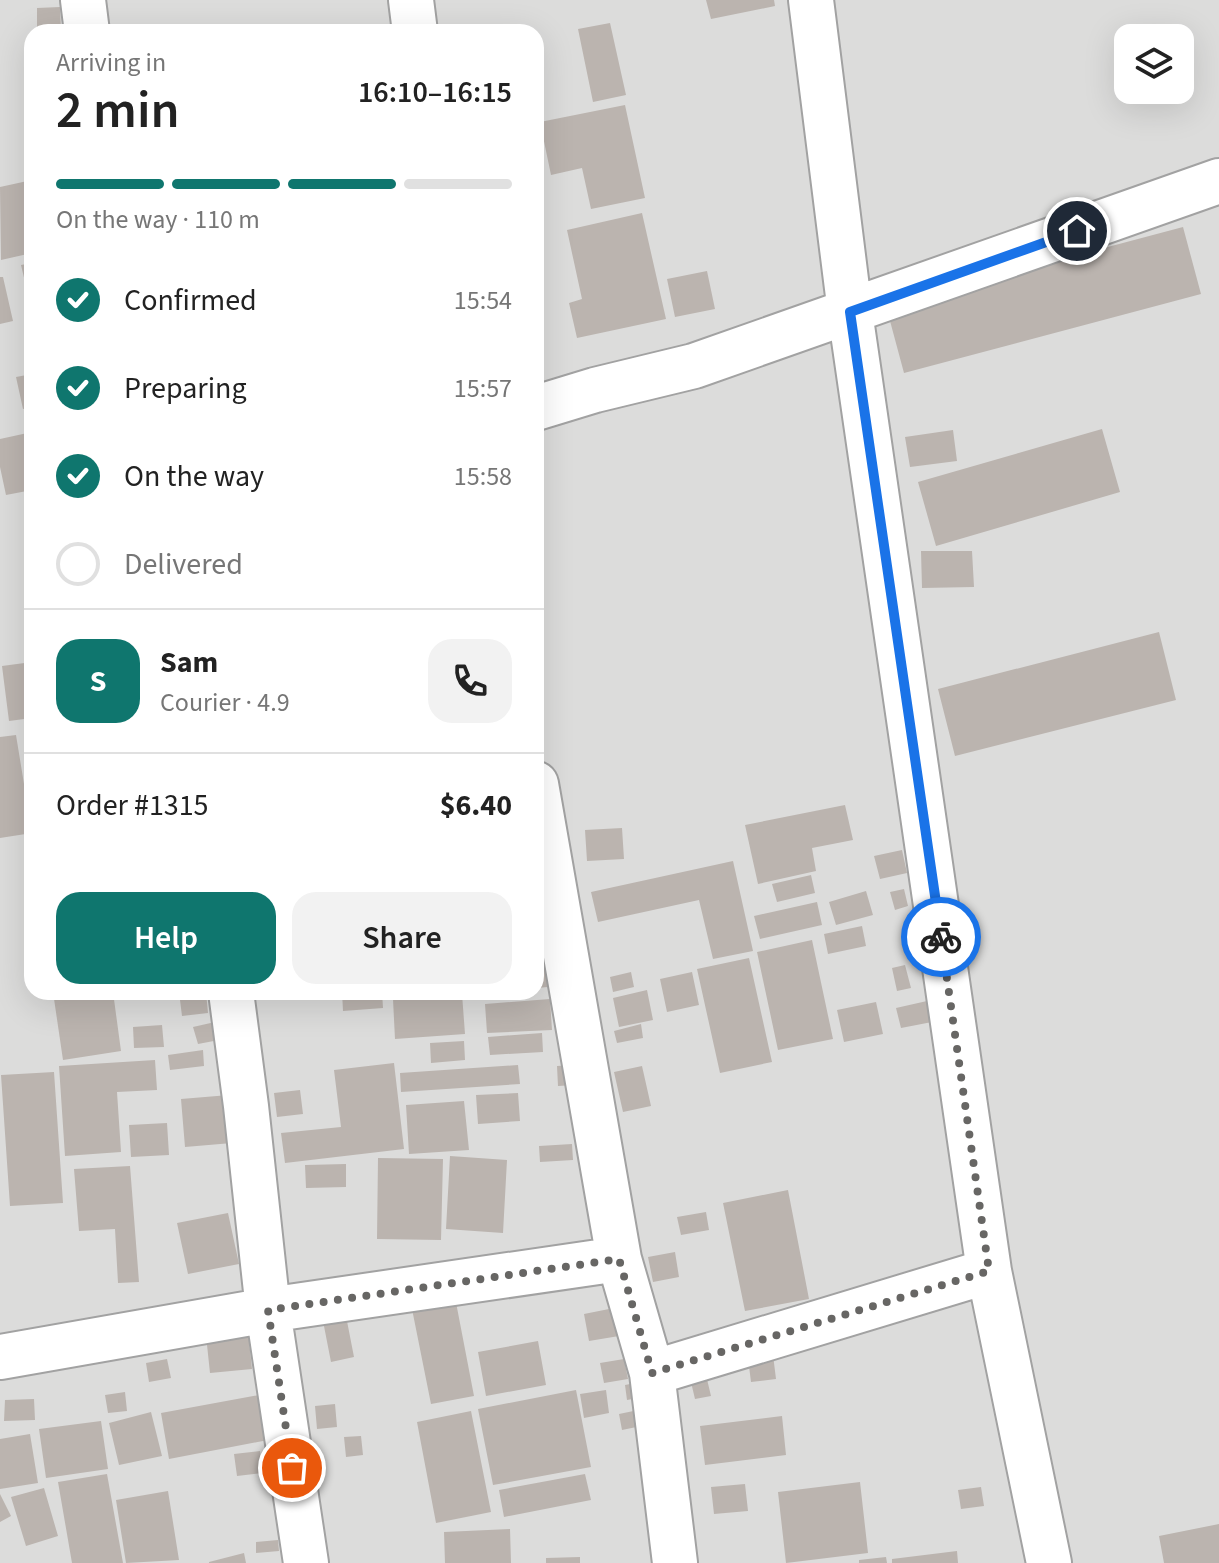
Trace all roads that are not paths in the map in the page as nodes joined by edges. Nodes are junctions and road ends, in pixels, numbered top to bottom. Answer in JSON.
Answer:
{"nodes":[{"id":1,"x":83,"y":0,"type":"edge"},
{"id":2,"x":411,"y":0,"type":"edge"},
{"id":3,"x":811,"y":0,"type":"edge"},
{"id":4,"x":86,"y":24,"type":"edge"},
{"id":5,"x":414,"y":24,"type":"edge"},
{"id":6,"x":1219,"y":181,"type":"edge"},
{"id":7,"x":850,"y":312,"type":"junction"},
{"id":8,"x":544,"y":406,"type":"edge"},
{"id":9,"x":544,"y":830,"type":"edge"},
{"id":10,"x":232,"y":1000,"type":"edge"},
{"id":11,"x":619,"y":1259,"type":"junction"},
{"id":12,"x":989,"y":1271,"type":"junction"},
{"id":13,"x":268,"y":1310,"type":"junction"},
{"id":14,"x":0,"y":1357,"type":"edge"},
{"id":15,"x":652,"y":1373,"type":"junction"},
{"id":16,"x":306,"y":1563,"type":"edge"},
{"id":17,"x":675,"y":1563,"type":"edge"},
{"id":18,"x":1049,"y":1563,"type":"edge"}],
"edges":[{"from":1,"to":4,"type":"street"},
{"from":2,"to":5,"type":"street"},
{"from":3,"to":7,"type":"street"},
{"from":6,"to":7,"type":"street"},
{"from":7,"to":8,"type":"street"},
{"from":7,"to":12,"type":"street"},
{"from":9,"to":11,"type":"street"},
{"from":10,"to":13,"type":"street"},
{"from":11,"to":13,"type":"street"},
{"from":11,"to":15,"type":"street"},
{"from":12,"to":15,"type":"street"},
{"from":12,"to":18,"type":"street"},
{"from":13,"to":14,"type":"street"},
{"from":13,"to":16,"type":"street"},
{"from":15,"to":17,"type":"street"}]}
